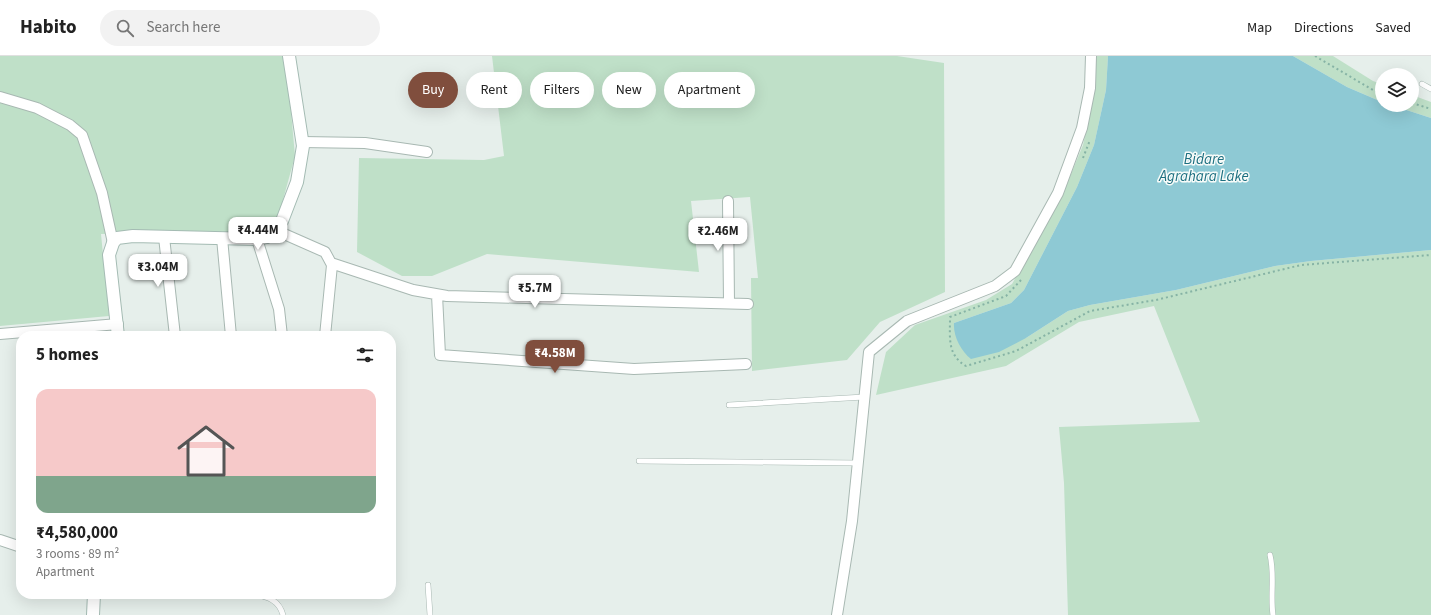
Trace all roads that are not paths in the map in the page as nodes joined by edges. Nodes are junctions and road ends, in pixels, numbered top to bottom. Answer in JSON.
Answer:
{"nodes":[{"id":1,"x":289,"y":56,"type":"edge"},
{"id":2,"x":1091,"y":56,"type":"edge"},
{"id":3,"x":1422,"y":84,"type":"dead end"},
{"id":4,"x":1431,"y":89,"type":"edge"},
{"id":5,"x":0,"y":97,"type":"edge"},
{"id":6,"x":302,"y":142,"type":"junction"},
{"id":7,"x":427,"y":152,"type":"dead end"},
{"id":8,"x":728,"y":201,"type":"dead end"},
{"id":9,"x":275,"y":230,"type":"junction"},
{"id":10,"x":164,"y":237,"type":"junction"},
{"id":11,"x":222,"y":238,"type":"junction"},
{"id":12,"x":256,"y":239,"type":"junction"},
{"id":13,"x":112,"y":243,"type":"junction"},
{"id":14,"x":331,"y":263,"type":"junction"},
{"id":15,"x":437,"y":295,"type":"junction"},
{"id":16,"x":729,"y":303,"type":"junction"},
{"id":17,"x":748,"y":304,"type":"dead end"},
{"id":18,"x":118,"y":324,"type":"junction"},
{"id":19,"x":35,"y":331,"type":"edge"},
{"id":20,"x":118,"y":331,"type":"edge"},
{"id":21,"x":174,"y":331,"type":"edge"},
{"id":22,"x":231,"y":331,"type":"edge"},
{"id":23,"x":281,"y":331,"type":"edge"},
{"id":24,"x":325,"y":331,"type":"edge"},
{"id":25,"x":16,"y":333,"type":"edge"},
{"id":26,"x":0,"y":334,"type":"edge"},
{"id":27,"x":746,"y":364,"type":"dead end"},
{"id":28,"x":864,"y":397,"type":"junction"},
{"id":29,"x":729,"y":405,"type":"dead end"},
{"id":30,"x":639,"y":461,"type":"dead end"},
{"id":31,"x":858,"y":463,"type":"junction"},
{"id":32,"x":0,"y":540,"type":"edge"},
{"id":33,"x":16,"y":545,"type":"edge"},
{"id":34,"x":1270,"y":555,"type":"dead end"},
{"id":35,"x":428,"y":585,"type":"dead end"},
{"id":36,"x":94,"y":599,"type":"edge"},
{"id":37,"x":272,"y":599,"type":"edge"},
{"id":38,"x":93,"y":615,"type":"edge"},
{"id":39,"x":283,"y":615,"type":"edge"},
{"id":40,"x":430,"y":615,"type":"edge"},
{"id":41,"x":837,"y":615,"type":"edge"},
{"id":42,"x":1273,"y":615,"type":"edge"}],
"edges":[{"from":1,"to":6,"type":"street"},
{"from":2,"to":28,"type":"street"},
{"from":3,"to":4,"type":"lane"},
{"from":5,"to":13,"type":"street"},
{"from":6,"to":7,"type":"street"},
{"from":6,"to":9,"type":"street"},
{"from":8,"to":16,"type":"street"},
{"from":9,"to":12,"type":"street"},
{"from":9,"to":14,"type":"street"},
{"from":10,"to":11,"type":"street"},
{"from":10,"to":13,"type":"street"},
{"from":10,"to":21,"type":"street"},
{"from":11,"to":12,"type":"street"},
{"from":11,"to":22,"type":"street"},
{"from":12,"to":23,"type":"street"},
{"from":13,"to":18,"type":"street"},
{"from":14,"to":15,"type":"street"},
{"from":14,"to":24,"type":"street"},
{"from":15,"to":16,"type":"street"},
{"from":15,"to":27,"type":"street"},
{"from":16,"to":17,"type":"street"},
{"from":18,"to":19,"type":"street"},
{"from":18,"to":20,"type":"street"},
{"from":25,"to":26,"type":"street"},
{"from":28,"to":29,"type":"lane"},
{"from":28,"to":31,"type":"street"},
{"from":30,"to":31,"type":"lane"},
{"from":31,"to":41,"type":"street"},
{"from":32,"to":33,"type":"street"},
{"from":34,"to":42,"type":"lane"},
{"from":35,"to":40,"type":"lane"},
{"from":36,"to":38,"type":"street"},
{"from":37,"to":39,"type":"lane"}]}
